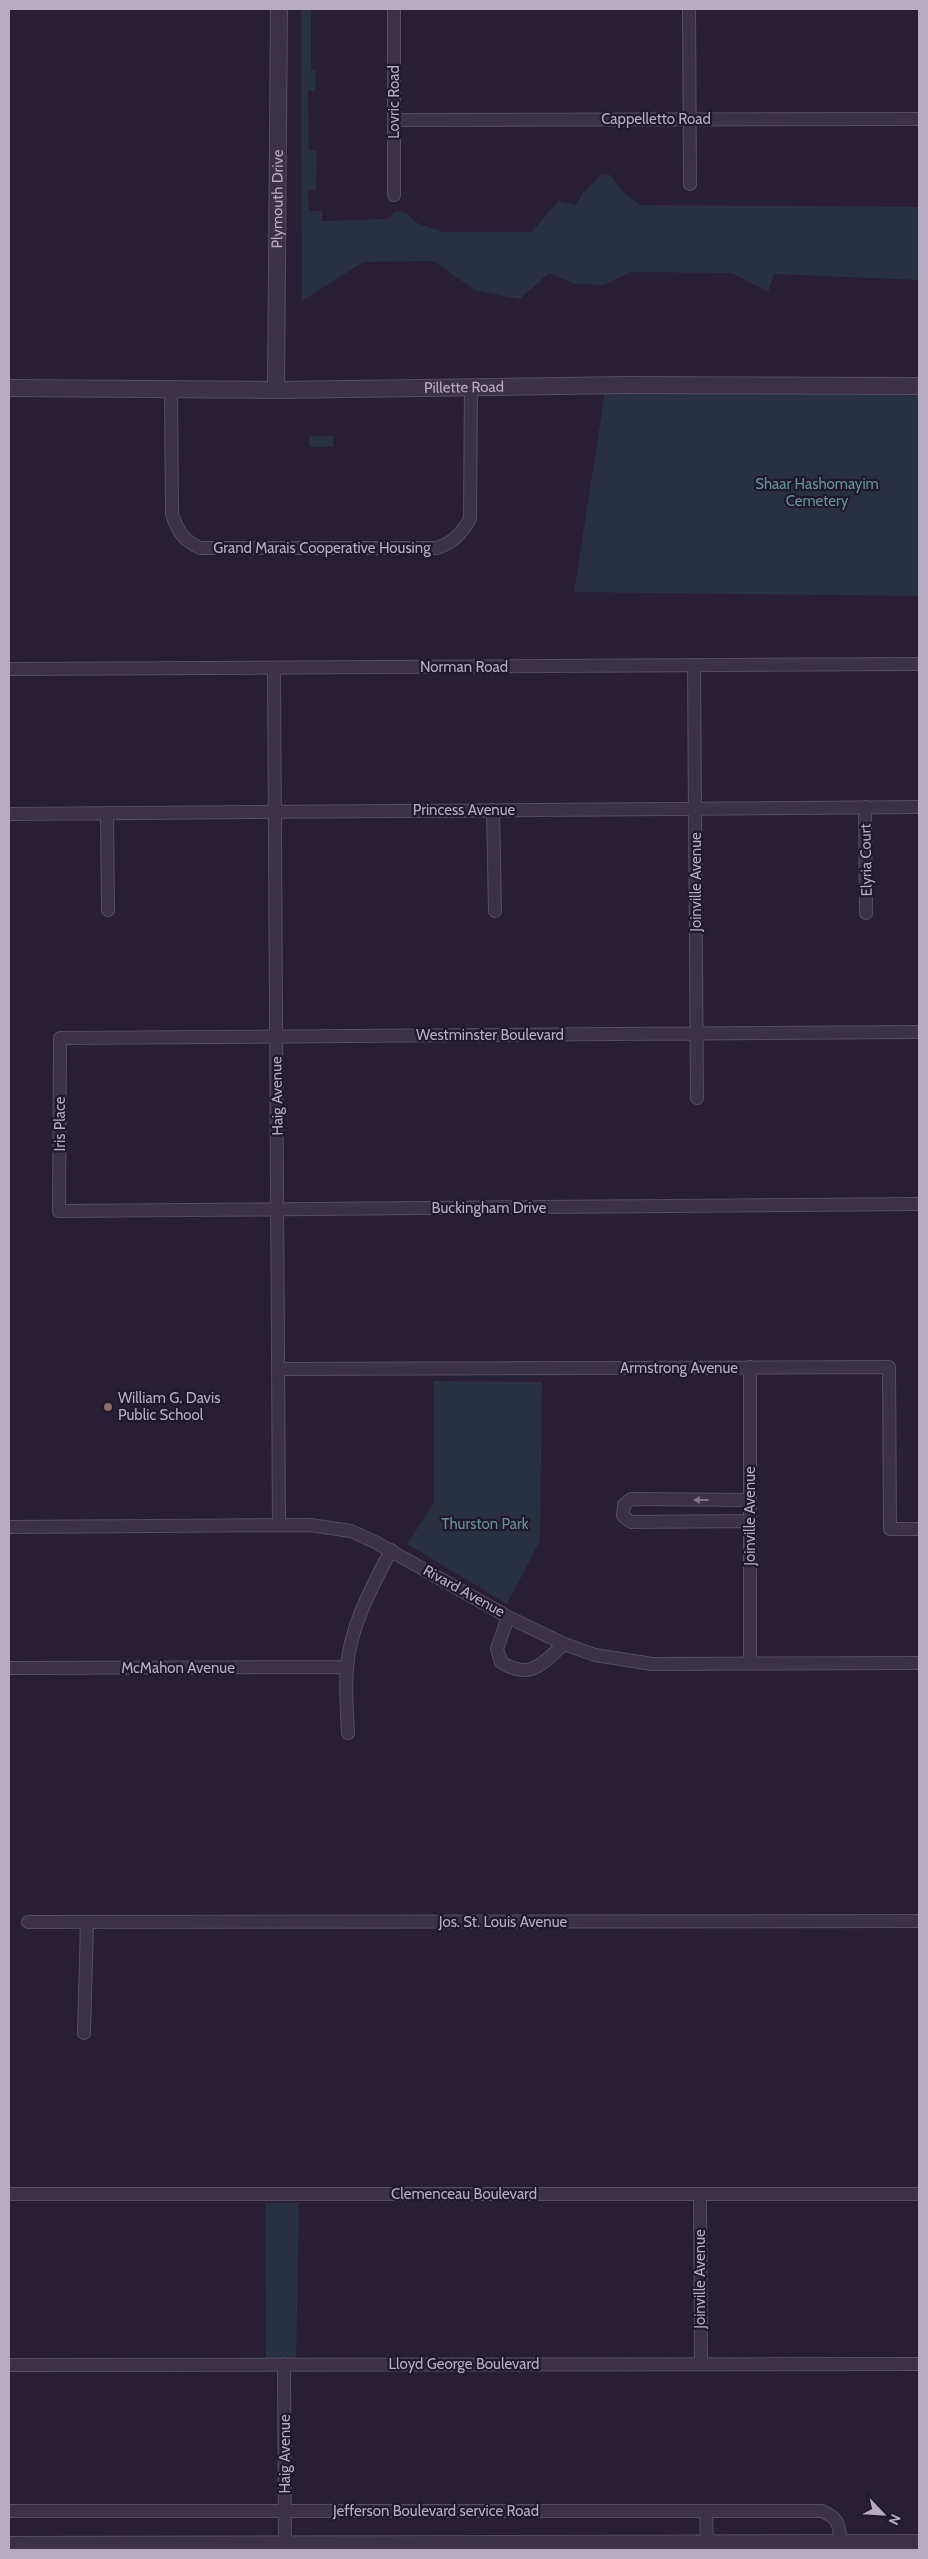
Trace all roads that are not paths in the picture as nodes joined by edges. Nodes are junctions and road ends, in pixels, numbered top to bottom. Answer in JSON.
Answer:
{"nodes":[{"id":1,"x":279,"y":9,"type":"edge"},
{"id":2,"x":394,"y":9,"type":"edge"},
{"id":3,"x":689,"y":9,"type":"edge"},
{"id":4,"x":689,"y":119,"type":"junction"},
{"id":5,"x":919,"y":119,"type":"edge"},
{"id":6,"x":394,"y":120,"type":"junction"},
{"id":7,"x":690,"y":184,"type":"dead end"},
{"id":8,"x":394,"y":195,"type":"dead end"},
{"id":9,"x":919,"y":386,"type":"edge"},
{"id":10,"x":471,"y":387,"type":"junction"},
{"id":11,"x":9,"y":388,"type":"edge"},
{"id":12,"x":171,"y":390,"type":"junction"},
{"id":13,"x":276,"y":390,"type":"junction"},
{"id":14,"x":919,"y":664,"type":"edge"},
{"id":15,"x":694,"y":665,"type":"junction"},
{"id":16,"x":274,"y":668,"type":"junction"},
{"id":17,"x":9,"y":669,"type":"edge"},
{"id":18,"x":919,"y":806,"type":"edge"},
{"id":19,"x":865,"y":807,"type":"junction"},
{"id":20,"x":695,"y":808,"type":"junction"},
{"id":21,"x":493,"y":810,"type":"junction"},
{"id":22,"x":275,"y":812,"type":"junction"},
{"id":23,"x":107,"y":813,"type":"junction"},
{"id":24,"x":9,"y":814,"type":"edge"},
{"id":25,"x":108,"y":910,"type":"dead end"},
{"id":26,"x":495,"y":910,"type":"dead end"},
{"id":27,"x":866,"y":913,"type":"dead end"},
{"id":28,"x":919,"y":1032,"type":"edge"},
{"id":29,"x":697,"y":1034,"type":"junction"},
{"id":30,"x":276,"y":1036,"type":"junction"},
{"id":31,"x":60,"y":1038,"type":"joint"},
{"id":32,"x":697,"y":1098,"type":"dead end"},
{"id":33,"x":919,"y":1204,"type":"edge"},
{"id":34,"x":278,"y":1209,"type":"junction"},
{"id":35,"x":59,"y":1211,"type":"joint"},
{"id":36,"x":750,"y":1368,"type":"junction"},
{"id":37,"x":278,"y":1369,"type":"junction"},
{"id":38,"x":750,"y":1500,"type":"junction"},
{"id":39,"x":750,"y":1522,"type":"junction"},
{"id":40,"x":279,"y":1525,"type":"junction"},
{"id":41,"x":9,"y":1527,"type":"edge"},
{"id":42,"x":919,"y":1529,"type":"edge"},
{"id":43,"x":391,"y":1550,"type":"junction"},
{"id":44,"x":508,"y":1617,"type":"junction"},
{"id":45,"x":564,"y":1644,"type":"junction"},
{"id":46,"x":919,"y":1663,"type":"edge"},
{"id":47,"x":750,"y":1664,"type":"junction"},
{"id":48,"x":346,"y":1667,"type":"junction"},
{"id":49,"x":9,"y":1668,"type":"edge"},
{"id":50,"x":348,"y":1733,"type":"dead end"},
{"id":51,"x":919,"y":1921,"type":"edge"},
{"id":52,"x":28,"y":1922,"type":"dead end"},
{"id":53,"x":87,"y":1922,"type":"junction"},
{"id":54,"x":84,"y":2033,"type":"dead end"},
{"id":55,"x":9,"y":2194,"type":"edge"},
{"id":56,"x":700,"y":2194,"type":"junction"},
{"id":57,"x":919,"y":2194,"type":"edge"},
{"id":58,"x":284,"y":2364,"type":"junction"},
{"id":59,"x":701,"y":2364,"type":"junction"},
{"id":60,"x":919,"y":2364,"type":"edge"},
{"id":61,"x":9,"y":2365,"type":"edge"},
{"id":62,"x":9,"y":2511,"type":"edge"},
{"id":63,"x":285,"y":2511,"type":"junction"},
{"id":64,"x":706,"y":2511,"type":"junction"},
{"id":65,"x":708,"y":2543,"type":"junction"},
{"id":66,"x":841,"y":2543,"type":"junction"},
{"id":67,"x":919,"y":2543,"type":"edge"},
{"id":68,"x":285,"y":2544,"type":"junction"},
{"id":69,"x":9,"y":2545,"type":"edge"}],
"edges":[{"from":1,"to":13,"type":"street","name":"Plymouth Drive"},
{"from":2,"to":6,"type":"street","name":"Lovric Road"},
{"from":3,"to":4,"type":"street"},
{"from":4,"to":5,"type":"street","name":"Cappelletto Road"},
{"from":4,"to":6,"type":"street","name":"Cappelletto Road"},
{"from":4,"to":7,"type":"street"},
{"from":6,"to":8,"type":"street","name":"Lovric Road"},
{"from":9,"to":10,"type":"street","name":"Pillette Road"},
{"from":10,"to":12,"type":"street","name":"Grand Marais Cooperative Housing"},
{"from":10,"to":13,"type":"street","name":"Pillette Road"},
{"from":11,"to":12,"type":"street","name":"Pillette Road"},
{"from":12,"to":13,"type":"street","name":"Pillette Road"},
{"from":14,"to":15,"type":"street","name":"Norman Road"},
{"from":15,"to":16,"type":"street","name":"Norman Road"},
{"from":15,"to":20,"type":"street","name":"Joinville Avenue"},
{"from":16,"to":17,"type":"street","name":"Norman Road"},
{"from":16,"to":22,"type":"street","name":"Haig Avenue"},
{"from":18,"to":19,"type":"street","name":"Princess Avenue"},
{"from":19,"to":20,"type":"street","name":"Princess Avenue"},
{"from":19,"to":27,"type":"street","name":"Elyria Court"},
{"from":20,"to":21,"type":"street","name":"Princess Avenue"},
{"from":20,"to":29,"type":"street","name":"Joinville Avenue"},
{"from":21,"to":22,"type":"street","name":"Princess Avenue"},
{"from":21,"to":26,"type":"street"},
{"from":22,"to":23,"type":"street","name":"Princess Avenue"},
{"from":22,"to":30,"type":"street","name":"Haig Avenue"},
{"from":23,"to":24,"type":"street","name":"Princess Avenue"},
{"from":23,"to":25,"type":"street"},
{"from":28,"to":29,"type":"street","name":"Westminster Boulevard"},
{"from":29,"to":30,"type":"street","name":"Westminster Boulevard"},
{"from":29,"to":32,"type":"street","name":"Joinville Avenue"},
{"from":30,"to":31,"type":"street","name":"Westminster Boulevard"},
{"from":30,"to":34,"type":"street","name":"Haig Avenue"},
{"from":31,"to":35,"type":"street","name":"Iris Place"},
{"from":33,"to":34,"type":"street","name":"Buckingham Drive"},
{"from":34,"to":35,"type":"street","name":"Buckingham Drive"},
{"from":34,"to":37,"type":"street","name":"Haig Avenue"},
{"from":36,"to":37,"type":"street","name":"Armstrong Avenue"},
{"from":36,"to":38,"type":"street","name":"Joinville Avenue"},
{"from":36,"to":42,"type":"street","name":"Armstrong Avenue"},
{"from":37,"to":40,"type":"street","name":"Haig Avenue"},
{"from":38,"to":39,"type":"street","name":"Joinville Avenue"},
{"from":38,"to":39,"type":"street","one_way":true},
{"from":39,"to":47,"type":"street","name":"Joinville Avenue"},
{"from":40,"to":41,"type":"street","name":"Rivard Avenue"},
{"from":40,"to":43,"type":"street","name":"Rivard Avenue"},
{"from":43,"to":44,"type":"street","name":"Rivard Avenue"},
{"from":43,"to":48,"type":"street"},
{"from":44,"to":45,"type":"street","name":"Rivard Avenue"},
{"from":44,"to":45,"type":"street"},
{"from":45,"to":47,"type":"street","name":"Rivard Avenue"},
{"from":46,"to":47,"type":"street","name":"Rivard Avenue"},
{"from":48,"to":49,"type":"street","name":"McMahon Avenue"},
{"from":48,"to":50,"type":"street"},
{"from":51,"to":53,"type":"street","name":"Jos. St. Louis Avenue"},
{"from":52,"to":53,"type":"street","name":"Jos. St. Louis Avenue"},
{"from":53,"to":54,"type":"street"},
{"from":55,"to":56,"type":"street","name":"Clemenceau Boulevard"},
{"from":56,"to":57,"type":"street","name":"Clemenceau Boulevard"},
{"from":56,"to":59,"type":"street","name":"Joinville Avenue"},
{"from":58,"to":59,"type":"street","name":"Lloyd George Boulevard"},
{"from":58,"to":61,"type":"street","name":"Lloyd George Boulevard"},
{"from":58,"to":63,"type":"street","name":"Haig Avenue"},
{"from":59,"to":60,"type":"street","name":"Lloyd George Boulevard"},
{"from":62,"to":63,"type":"street","name":"Jefferson Boulevard service Road"},
{"from":63,"to":64,"type":"street","name":"Jefferson Boulevard service Road"},
{"from":63,"to":68,"type":"street","name":"Haig Avenue"},
{"from":64,"to":65,"type":"street"},
{"from":64,"to":66,"type":"street","name":"Jefferson Boulevard service Road"},
{"from":65,"to":66,"type":"street"},
{"from":65,"to":68,"type":"street"},
{"from":66,"to":67,"type":"street"},
{"from":68,"to":69,"type":"street"}]}
